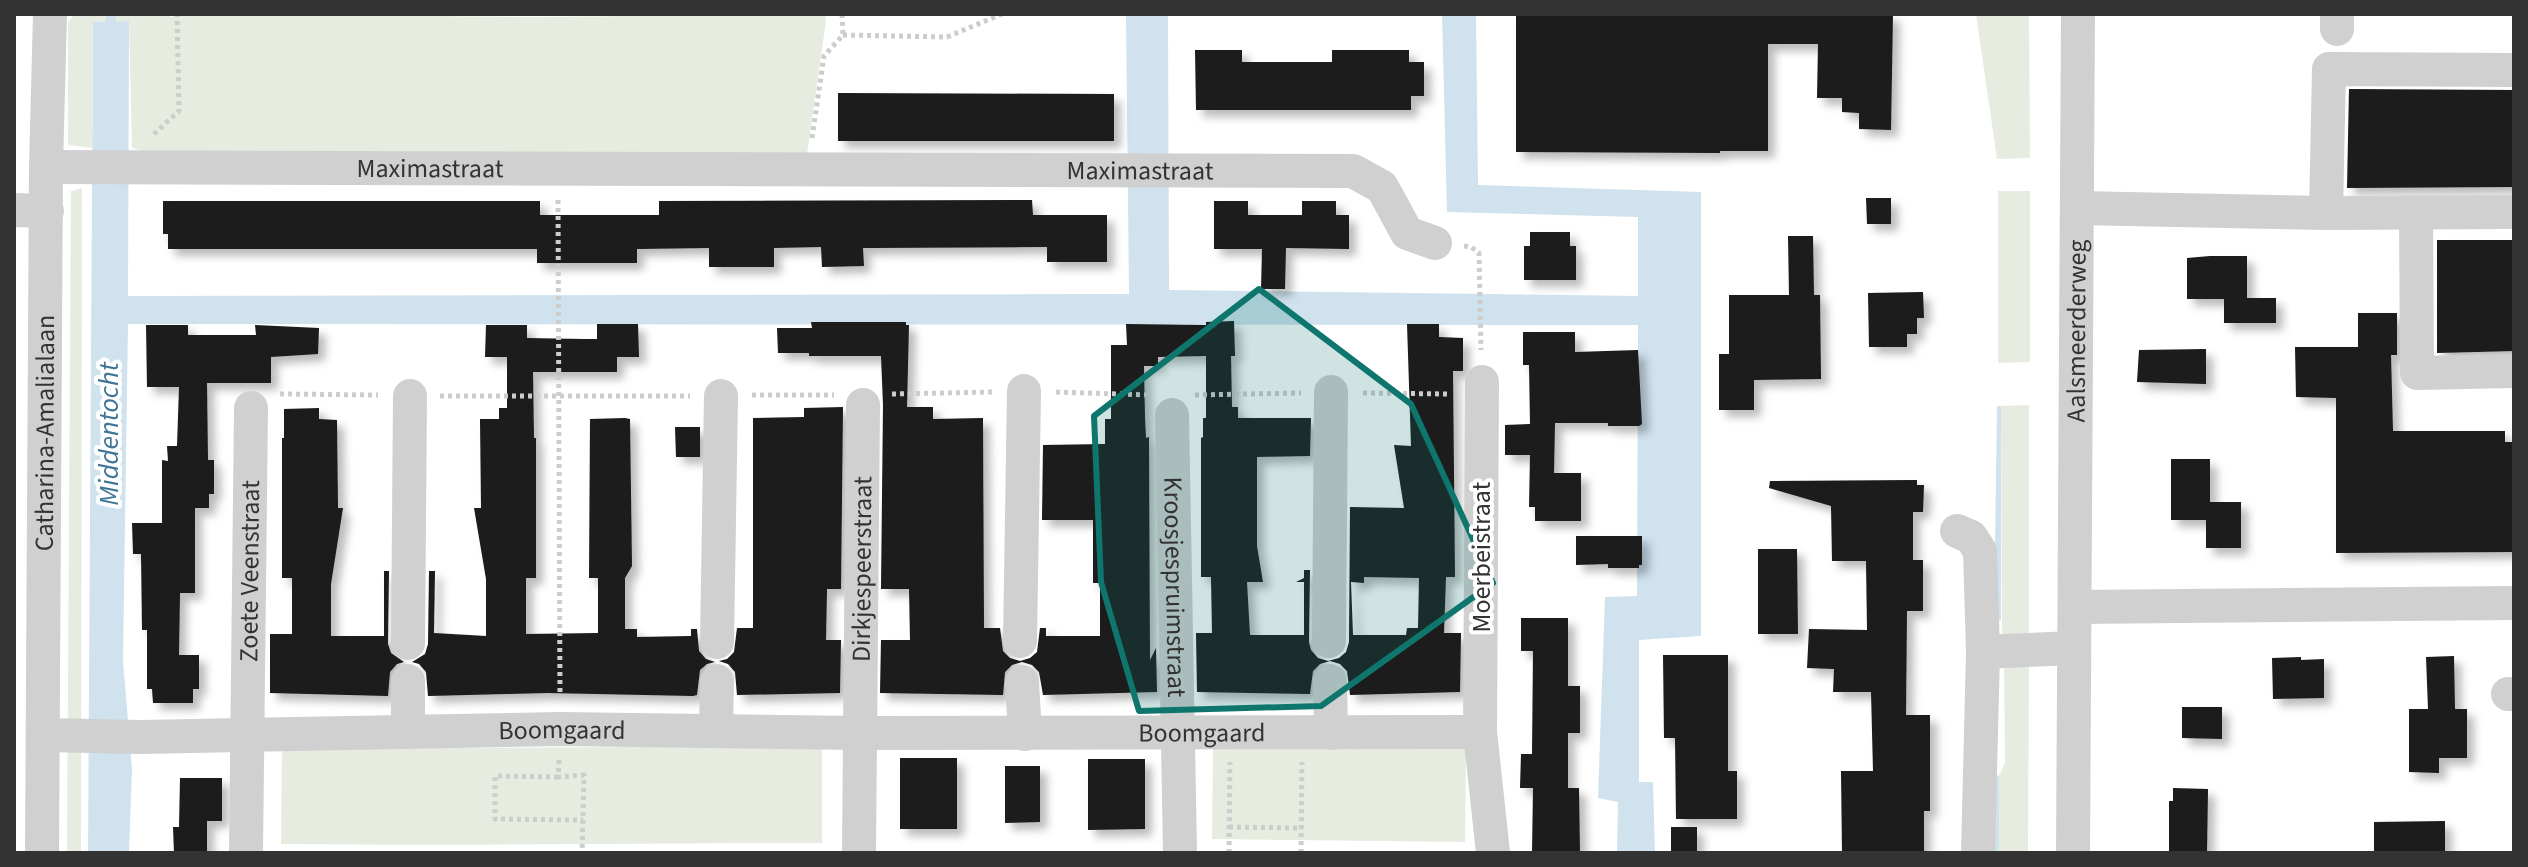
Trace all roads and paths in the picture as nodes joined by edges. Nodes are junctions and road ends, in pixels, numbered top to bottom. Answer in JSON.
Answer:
{"nodes":[{"id":1,"x":50,"y":14,"type":"edge"},
{"id":2,"x":177,"y":14,"type":"edge"},
{"id":3,"x":842,"y":14,"type":"edge"},
{"id":4,"x":1002,"y":14,"type":"edge"},
{"id":5,"x":2078,"y":14,"type":"edge"},
{"id":6,"x":843,"y":35,"type":"junction"},
{"id":7,"x":2514,"y":70,"type":"edge"},
{"id":8,"x":62,"y":167,"type":"junction"},
{"id":9,"x":558,"y":167,"type":"junction"},
{"id":10,"x":146,"y":168,"type":"junction"},
{"id":11,"x":813,"y":169,"type":"junction"},
{"id":12,"x":2077,"y":208,"type":"junction"},
{"id":13,"x":31,"y":211,"type":"edge"},
{"id":14,"x":2514,"y":212,"type":"edge"},
{"id":15,"x":2326,"y":213,"type":"junction"},
{"id":16,"x":2416,"y":213,"type":"junction"},
{"id":17,"x":1435,"y":243,"type":"dead end"},
{"id":18,"x":1479,"y":278,"type":"dead end"},
{"id":19,"x":1480,"y":329,"type":"dead end"},
{"id":20,"x":2514,"y":371,"type":"edge"},
{"id":21,"x":1482,"y":388,"type":"joint"},
{"id":22,"x":1024,"y":391,"type":"junction"},
{"id":23,"x":1331,"y":392,"type":"junction"},
{"id":24,"x":410,"y":396,"type":"dead end"},
{"id":25,"x":721,"y":396,"type":"dead end"},
{"id":26,"x":871,"y":400,"type":"joint"},
{"id":27,"x":1173,"y":405,"type":"junction"},
{"id":28,"x":251,"y":408,"type":"dead end"},
{"id":29,"x":1957,"y":531,"type":"dead end"},
{"id":30,"x":2514,"y":603,"type":"edge"},
{"id":31,"x":2075,"y":607,"type":"junction"},
{"id":32,"x":1020,"y":641,"type":"dead end"},
{"id":33,"x":1329,"y":641,"type":"dead end"},
{"id":34,"x":717,"y":642,"type":"dead end"},
{"id":35,"x":408,"y":643,"type":"dead end"},
{"id":36,"x":2074,"y":648,"type":"junction"},
{"id":37,"x":1983,"y":652,"type":"junction"},
{"id":38,"x":408,"y":681,"type":"dead end"},
{"id":39,"x":717,"y":681,"type":"dead end"},
{"id":40,"x":1330,"y":681,"type":"dead end"},
{"id":41,"x":1022,"y":682,"type":"dead end"},
{"id":42,"x":560,"y":729,"type":"junction"},
{"id":43,"x":716,"y":731,"type":"junction"},
{"id":44,"x":408,"y":732,"type":"junction"},
{"id":45,"x":1480,"y":732,"type":"junction"},
{"id":46,"x":859,"y":733,"type":"junction"},
{"id":47,"x":1230,"y":733,"type":"junction"},
{"id":48,"x":1317,"y":733,"type":"junction"},
{"id":49,"x":245,"y":734,"type":"junction"},
{"id":50,"x":1025,"y":734,"type":"junction"},
{"id":51,"x":1179,"y":734,"type":"junction"},
{"id":52,"x":44,"y":735,"type":"junction"},
{"id":53,"x":558,"y":777,"type":"junction"},
{"id":54,"x":583,"y":820,"type":"junction"},
{"id":55,"x":1229,"y":827,"type":"junction"},
{"id":56,"x":1302,"y":828,"type":"junction"},
{"id":57,"x":42,"y":853,"type":"edge"},
{"id":58,"x":246,"y":853,"type":"edge"},
{"id":59,"x":582,"y":853,"type":"edge"},
{"id":60,"x":859,"y":853,"type":"edge"},
{"id":61,"x":1180,"y":853,"type":"edge"},
{"id":62,"x":1229,"y":853,"type":"edge"},
{"id":63,"x":1301,"y":853,"type":"edge"},
{"id":64,"x":1493,"y":853,"type":"edge"},
{"id":65,"x":1978,"y":853,"type":"edge"},
{"id":66,"x":2073,"y":853,"type":"edge"}],
"edges":[{"from":1,"to":8,"type":"street","name":"Catharina-Amalialaan"},
{"from":2,"to":10,"type":"path"},
{"from":3,"to":6,"type":"path"},
{"from":4,"to":6,"type":"path"},
{"from":5,"to":12,"type":"street","name":"Aalsmeerderweg"},
{"from":6,"to":11,"type":"path"},
{"from":7,"to":15,"type":"street"},
{"from":8,"to":10,"type":"street","name":"Maximastraat"},
{"from":8,"to":13,"type":"street","name":"Catharina-Amalialaan"},
{"from":9,"to":10,"type":"street","name":"Maximastraat"},
{"from":9,"to":11,"type":"street","name":"Maximastraat"},
{"from":9,"to":42,"type":"path"},
{"from":11,"to":17,"type":"street","name":"Maximastraat"},
{"from":12,"to":15,"type":"street"},
{"from":12,"to":31,"type":"street","name":"Aalsmeerderweg"},
{"from":13,"to":52,"type":"street","name":"Catharina-Amalialaan"},
{"from":14,"to":16,"type":"street"},
{"from":15,"to":16,"type":"street"},
{"from":16,"to":20,"type":"street"},
{"from":18,"to":19,"type":"path"},
{"from":21,"to":23,"type":"path"},
{"from":21,"to":45,"type":"street","name":"Moerbeistraat"},
{"from":22,"to":26,"type":"path"},
{"from":22,"to":27,"type":"path"},
{"from":22,"to":32,"type":"street"},
{"from":23,"to":27,"type":"path"},
{"from":23,"to":33,"type":"street"},
{"from":24,"to":35,"type":"street"},
{"from":25,"to":34,"type":"street"},
{"from":26,"to":46,"type":"street","name":"Dirkjespeerstraat"},
{"from":27,"to":51,"type":"street","name":"Kroosjespruimstraat"},
{"from":28,"to":49,"type":"street","name":"Zoete Veenstraat"},
{"from":29,"to":37,"type":"street"},
{"from":30,"to":31,"type":"street"},
{"from":31,"to":36,"type":"street","name":"Aalsmeerderweg"},
{"from":36,"to":37,"type":"street"},
{"from":36,"to":66,"type":"street","name":"Aalsmeerderweg"},
{"from":37,"to":65,"type":"street"},
{"from":38,"to":44,"type":"street"},
{"from":39,"to":43,"type":"street"},
{"from":40,"to":48,"type":"street"},
{"from":41,"to":50,"type":"street"},
{"from":42,"to":43,"type":"street","name":"Boomgaard"},
{"from":42,"to":44,"type":"street","name":"Boomgaard"},
{"from":42,"to":53,"type":"path"},
{"from":43,"to":46,"type":"street","name":"Boomgaard"},
{"from":44,"to":49,"type":"street","name":"Boomgaard"},
{"from":45,"to":48,"type":"street","name":"Boomgaard"},
{"from":45,"to":64,"type":"street"},
{"from":46,"to":50,"type":"street","name":"Boomgaard"},
{"from":46,"to":60,"type":"street"},
{"from":47,"to":48,"type":"street","name":"Boomgaard"},
{"from":47,"to":51,"type":"street","name":"Boomgaard"},
{"from":47,"to":55,"type":"path"},
{"from":48,"to":56,"type":"path"},
{"from":49,"to":52,"type":"street","name":"Boomgaard"},
{"from":49,"to":58,"type":"street"},
{"from":50,"to":51,"type":"street","name":"Boomgaard"},
{"from":51,"to":61,"type":"street","name":"Kroosjespruimstraat"},
{"from":52,"to":57,"type":"street","name":"Catharina-Amalialaan"},
{"from":53,"to":54,"type":"path"},
{"from":53,"to":54,"type":"path"},
{"from":54,"to":59,"type":"path"},
{"from":55,"to":56,"type":"path"},
{"from":55,"to":62,"type":"path"},
{"from":56,"to":63,"type":"path"}]}
